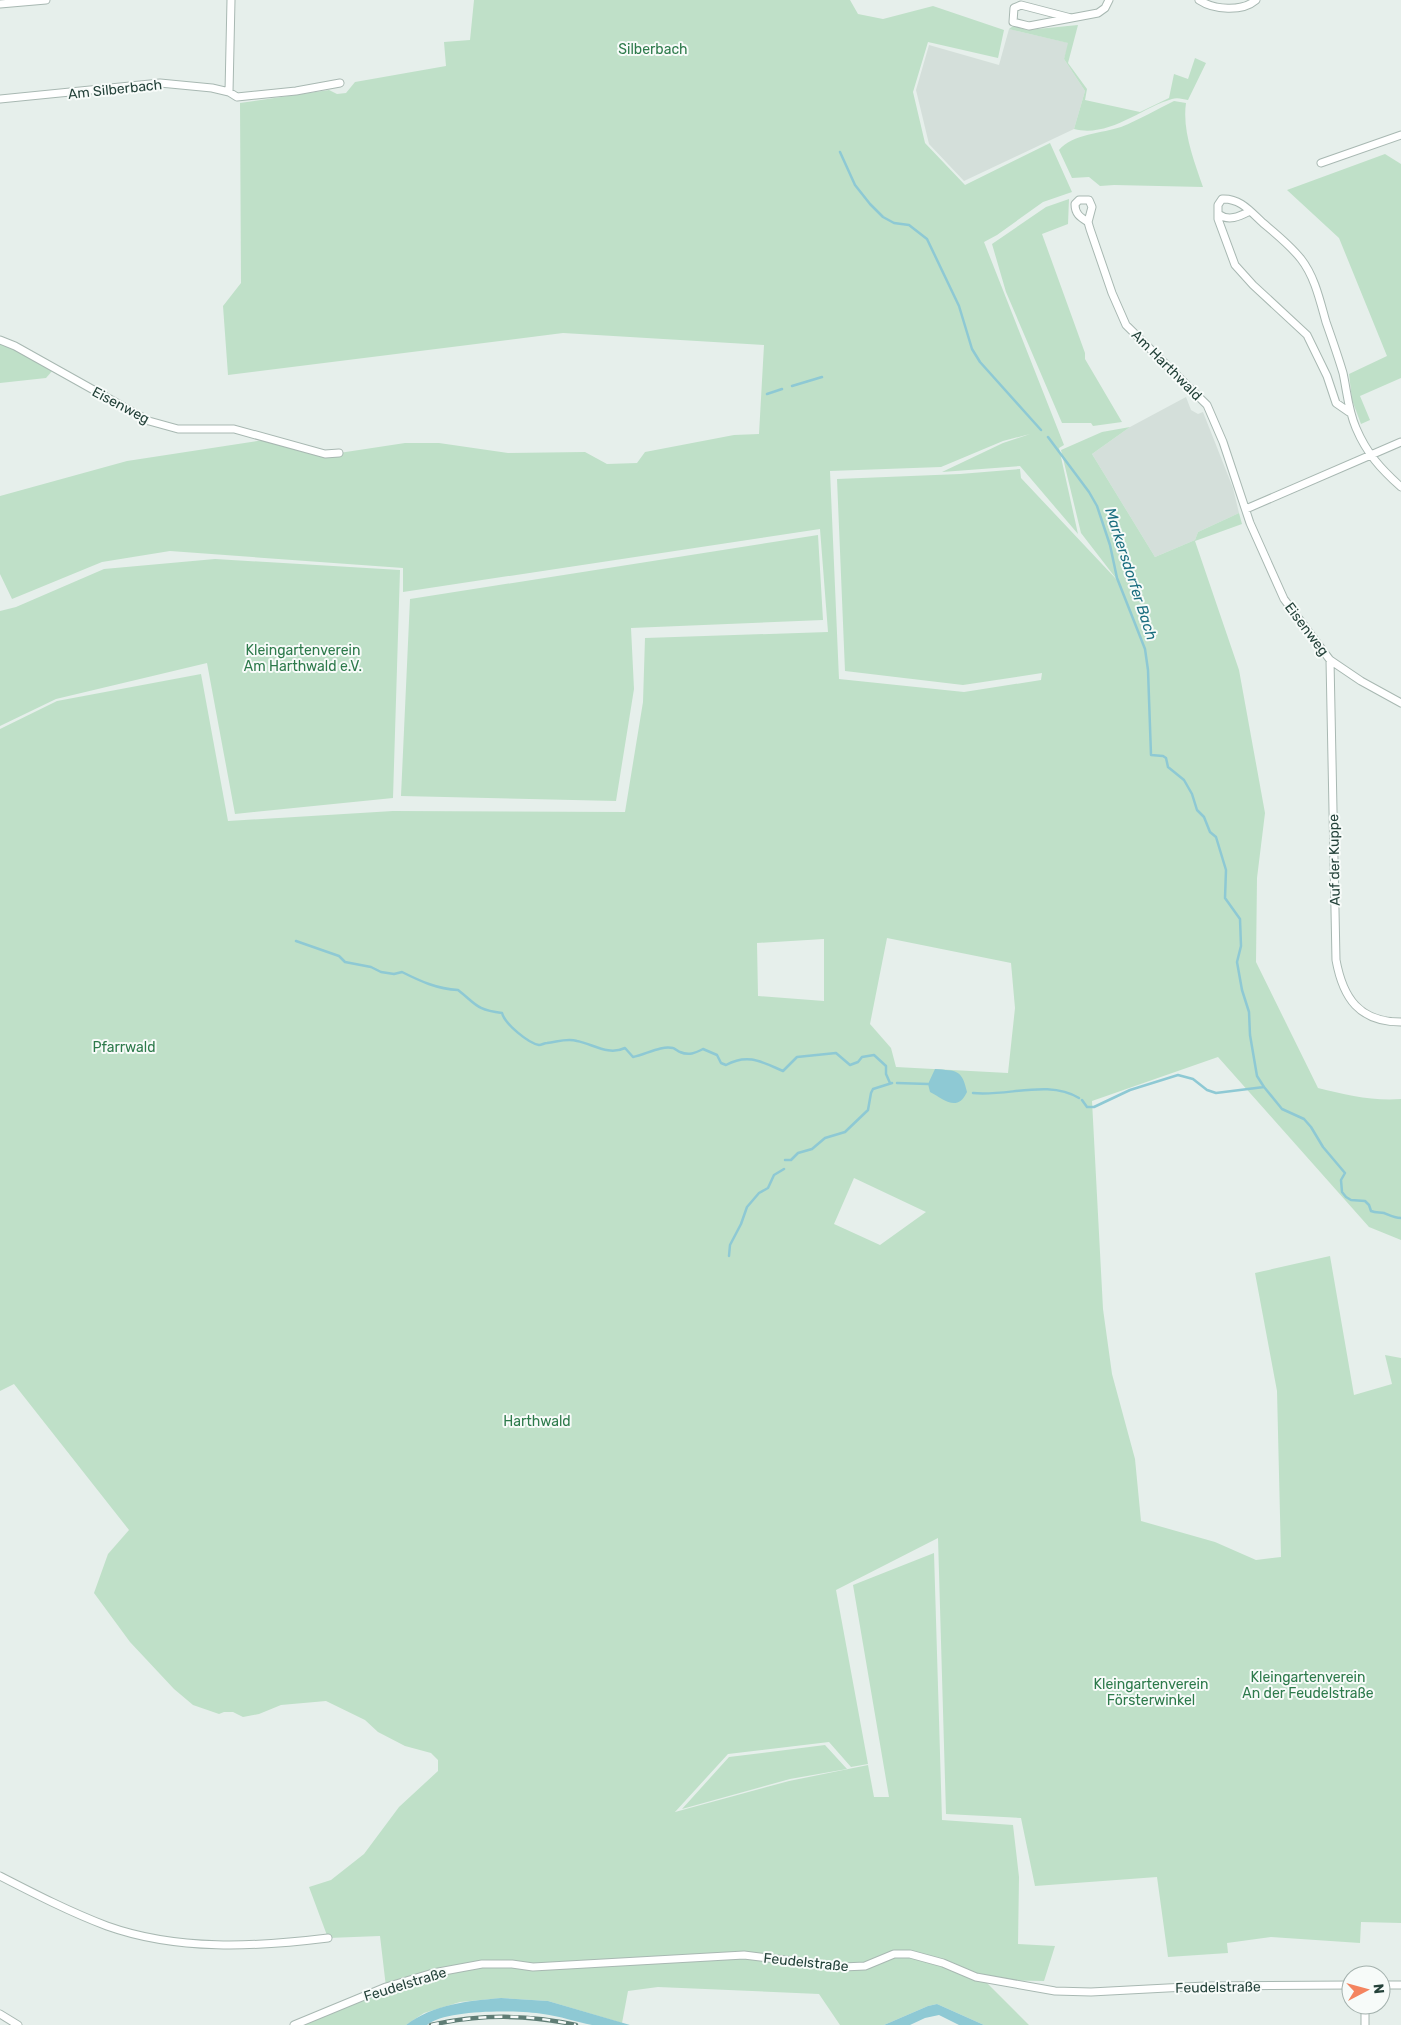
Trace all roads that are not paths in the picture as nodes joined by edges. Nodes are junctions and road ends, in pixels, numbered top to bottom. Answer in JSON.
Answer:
{"nodes":[{"id":1,"x":46,"y":0,"type":"edge"},
{"id":2,"x":231,"y":0,"type":"edge"},
{"id":3,"x":1109,"y":0,"type":"edge"},
{"id":4,"x":1199,"y":0,"type":"edge"},
{"id":5,"x":1256,"y":0,"type":"edge"},
{"id":6,"x":0,"y":4,"type":"edge"},
{"id":7,"x":1071,"y":18,"type":"junction"},
{"id":8,"x":340,"y":83,"type":"dead end"},
{"id":9,"x":229,"y":92,"type":"junction"},
{"id":10,"x":0,"y":99,"type":"edge"},
{"id":11,"x":1401,"y":135,"type":"edge"},
{"id":12,"x":1321,"y":163,"type":"dead end"},
{"id":13,"x":1250,"y":211,"type":"junction"},
{"id":14,"x":1218,"y":214,"type":"junction"},
{"id":15,"x":1088,"y":222,"type":"dead end"},
{"id":16,"x":0,"y":340,"type":"edge"},
{"id":17,"x":1350,"y":412,"type":"junction"},
{"id":18,"x":1401,"y":442,"type":"edge"},
{"id":19,"x":339,"y":453,"type":"dead end"},
{"id":20,"x":1370,"y":457,"type":"junction"},
{"id":21,"x":1401,"y":488,"type":"edge"},
{"id":22,"x":1246,"y":509,"type":"junction"},
{"id":23,"x":1250,"y":523,"type":"joint"},
{"id":24,"x":1330,"y":660,"type":"junction"},
{"id":25,"x":1401,"y":703,"type":"edge"},
{"id":26,"x":1401,"y":1022,"type":"edge"},
{"id":27,"x":0,"y":1876,"type":"edge"},
{"id":28,"x":328,"y":1938,"type":"dead end"},
{"id":29,"x":1341,"y":1985,"type":"edge"},
{"id":30,"x":0,"y":2014,"type":"edge"},
{"id":31,"x":18,"y":2025,"type":"edge"},
{"id":32,"x":294,"y":2025,"type":"edge"}],
"edges":[{"from":1,"to":6,"type":"street"},
{"from":2,"to":9,"type":"street"},
{"from":3,"to":7,"type":"street"},
{"from":4,"to":5,"type":"street"},
{"from":7,"to":7,"type":"street"},
{"from":8,"to":9,"type":"street","name":"Am Silberbach"},
{"from":9,"to":10,"type":"street","name":"Am Silberbach"},
{"from":11,"to":12,"type":"street"},
{"from":13,"to":14,"type":"street"},
{"from":13,"to":14,"type":"street"},
{"from":13,"to":17,"type":"street"},
{"from":14,"to":17,"type":"street"},
{"from":15,"to":22,"type":"street","name":"Am Harthwald"},
{"from":16,"to":19,"type":"street","name":"Eisenweg"},
{"from":17,"to":20,"type":"street"},
{"from":18,"to":20,"type":"street"},
{"from":20,"to":21,"type":"street"},
{"from":20,"to":22,"type":"street"},
{"from":22,"to":23,"type":"street","name":"Am Harthwald"},
{"from":23,"to":24,"type":"street","name":"Eisenweg"},
{"from":24,"to":25,"type":"street","name":"Eisenweg"},
{"from":24,"to":26,"type":"street","name":"Auf der Kuppe"},
{"from":27,"to":28,"type":"street"},
{"from":29,"to":32,"type":"street","name":"Feudelstraße"},
{"from":30,"to":31,"type":"street"}]}
